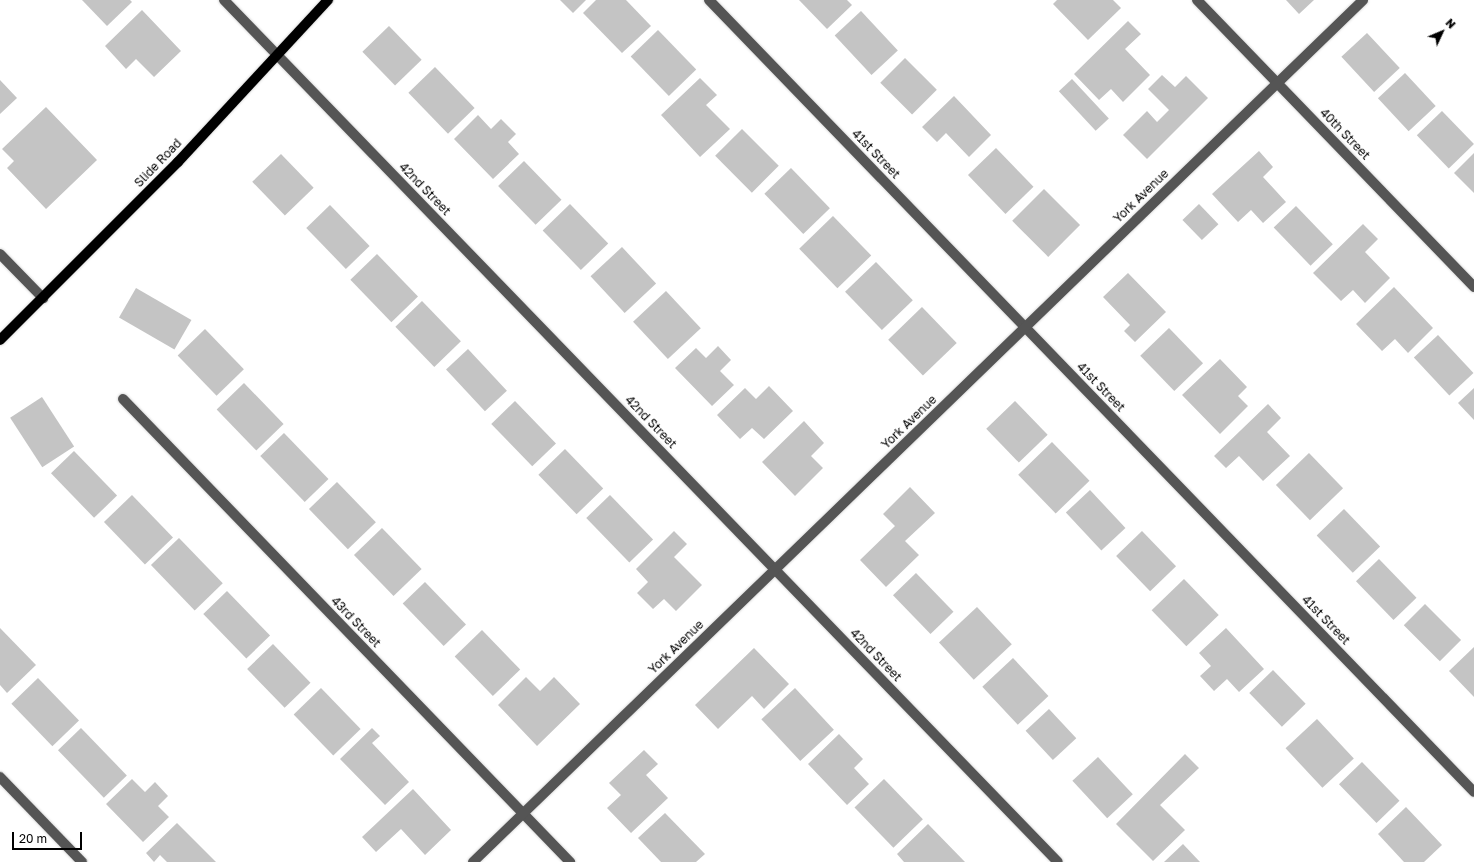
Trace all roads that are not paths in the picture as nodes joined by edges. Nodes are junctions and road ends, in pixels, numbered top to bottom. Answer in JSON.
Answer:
{"nodes":[{"id":1,"x":224,"y":0,"type":"edge"},
{"id":2,"x":328,"y":0,"type":"edge"},
{"id":3,"x":709,"y":0,"type":"edge"},
{"id":4,"x":1197,"y":0,"type":"edge"},
{"id":5,"x":1363,"y":0,"type":"edge"},
{"id":6,"x":278,"y":55,"type":"junction"},
{"id":7,"x":1277,"y":83,"type":"junction"},
{"id":8,"x":0,"y":254,"type":"edge"},
{"id":9,"x":1474,"y":287,"type":"edge"},
{"id":10,"x":43,"y":298,"type":"junction"},
{"id":11,"x":1025,"y":327,"type":"junction"},
{"id":12,"x":0,"y":340,"type":"edge"},
{"id":13,"x":123,"y":399,"type":"dead end"},
{"id":14,"x":775,"y":569,"type":"junction"},
{"id":15,"x":0,"y":777,"type":"edge"},
{"id":16,"x":1474,"y":792,"type":"edge"},
{"id":17,"x":523,"y":813,"type":"junction"},
{"id":18,"x":82,"y":862,"type":"edge"},
{"id":19,"x":473,"y":862,"type":"edge"},
{"id":20,"x":570,"y":862,"type":"edge"},
{"id":21,"x":1058,"y":862,"type":"edge"}],
"edges":[{"from":1,"to":6,"type":"street","name":"42nd Street"},
{"from":2,"to":6,"type":"main road","name":"Slide Road"},
{"from":3,"to":11,"type":"street","name":"41st Street"},
{"from":4,"to":7,"type":"street","name":"40th Street"},
{"from":5,"to":7,"type":"street","name":"York Avenue"},
{"from":6,"to":10,"type":"main road","name":"Slide Road"},
{"from":6,"to":14,"type":"street","name":"42nd Street"},
{"from":7,"to":9,"type":"street","name":"40th Street"},
{"from":7,"to":11,"type":"street","name":"York Avenue"},
{"from":8,"to":10,"type":"street"},
{"from":10,"to":12,"type":"main road","name":"Slide Road"},
{"from":11,"to":14,"type":"street","name":"York Avenue"},
{"from":11,"to":16,"type":"street","name":"41st Street"},
{"from":13,"to":17,"type":"street","name":"43rd Street"},
{"from":14,"to":17,"type":"street","name":"York Avenue"},
{"from":14,"to":21,"type":"street","name":"42nd Street"},
{"from":15,"to":18,"type":"street"},
{"from":17,"to":19,"type":"street","name":"York Avenue"},
{"from":17,"to":20,"type":"street","name":"43rd Street"}]}
